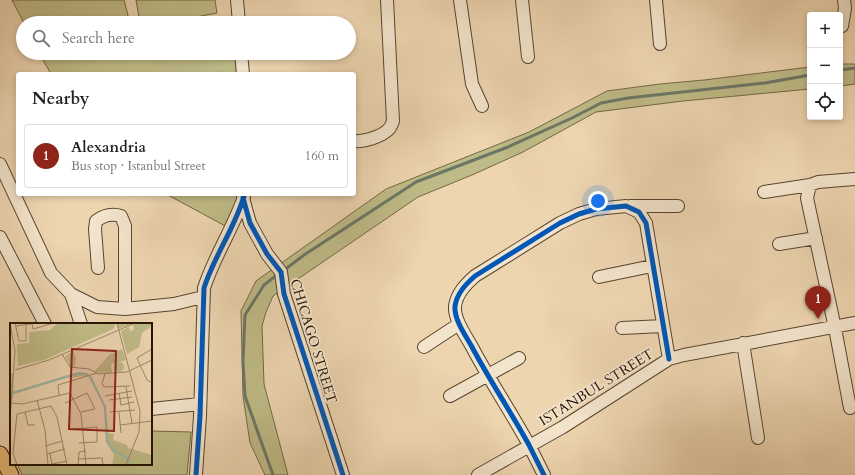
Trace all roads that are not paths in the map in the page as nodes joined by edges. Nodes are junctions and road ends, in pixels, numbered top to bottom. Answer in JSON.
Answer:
{"nodes":[{"id":1,"x":237,"y":0,"type":"edge"},
{"id":2,"x":387,"y":0,"type":"edge"},
{"id":3,"x":460,"y":0,"type":"edge"},
{"id":4,"x":522,"y":0,"type":"edge"},
{"id":5,"x":656,"y":0,"type":"edge"},
{"id":6,"x":844,"y":0,"type":"edge"},
{"id":7,"x":238,"y":16,"type":"edge"},
{"id":8,"x":843,"y":20,"type":"edge"},
{"id":9,"x":660,"y":44,"type":"dead end"},
{"id":10,"x":528,"y":58,"type":"dead end"},
{"id":11,"x":242,"y":60,"type":"edge"},
{"id":12,"x":243,"y":72,"type":"edge"},
{"id":13,"x":482,"y":106,"type":"dead end"},
{"id":14,"x":356,"y":141,"type":"edge"},
{"id":15,"x":0,"y":164,"type":"edge"},
{"id":16,"x":855,"y":179,"type":"edge"},
{"id":17,"x":810,"y":185,"type":"junction"},
{"id":18,"x":764,"y":192,"type":"dead end"},
{"id":19,"x":244,"y":196,"type":"edge"},
{"id":20,"x":626,"y":206,"type":"junction"},
{"id":21,"x":678,"y":206,"type":"dead end"},
{"id":22,"x":0,"y":237,"type":"edge"},
{"id":23,"x":816,"y":238,"type":"junction"},
{"id":24,"x":779,"y":244,"type":"dead end"},
{"id":25,"x":652,"y":266,"type":"junction"},
{"id":26,"x":98,"y":268,"type":"dead end"},
{"id":27,"x":599,"y":278,"type":"dead end"},
{"id":28,"x":71,"y":294,"type":"junction"},
{"id":29,"x":204,"y":297,"type":"junction"},
{"id":30,"x":125,"y":309,"type":"junction"},
{"id":31,"x":44,"y":323,"type":"edge"},
{"id":32,"x":81,"y":323,"type":"edge"},
{"id":33,"x":855,"y":323,"type":"edge"},
{"id":34,"x":459,"y":324,"type":"junction"},
{"id":35,"x":663,"y":326,"type":"junction"},
{"id":36,"x":622,"y":328,"type":"dead end"},
{"id":37,"x":835,"y":328,"type":"junction"},
{"id":38,"x":744,"y":343,"type":"junction"},
{"id":39,"x":424,"y":348,"type":"dead end"},
{"id":40,"x":519,"y":358,"type":"dead end"},
{"id":41,"x":669,"y":359,"type":"junction"},
{"id":42,"x":487,"y":375,"type":"junction"},
{"id":43,"x":450,"y":396,"type":"dead end"},
{"id":44,"x":200,"y":404,"type":"junction"},
{"id":45,"x":152,"y":407,"type":"edge"},
{"id":46,"x":850,"y":408,"type":"dead end"},
{"id":47,"x":758,"y":438,"type":"dead end"},
{"id":48,"x":529,"y":445,"type":"junction"},
{"id":49,"x":0,"y":454,"type":"edge"},
{"id":50,"x":0,"y":470,"type":"edge"},
{"id":51,"x":2,"y":475,"type":"edge"},
{"id":52,"x":11,"y":475,"type":"edge"},
{"id":53,"x":196,"y":475,"type":"edge"},
{"id":54,"x":343,"y":475,"type":"edge"},
{"id":55,"x":478,"y":475,"type":"edge"},
{"id":56,"x":544,"y":475,"type":"edge"}],
"edges":[{"from":1,"to":7,"type":"street"},
{"from":2,"to":14,"type":"street"},
{"from":3,"to":13,"type":"street"},
{"from":4,"to":10,"type":"street"},
{"from":5,"to":9,"type":"street"},
{"from":6,"to":8,"type":"street"},
{"from":11,"to":12,"type":"street"},
{"from":15,"to":28,"type":"street"},
{"from":16,"to":17,"type":"street"},
{"from":17,"to":18,"type":"street"},
{"from":17,"to":23,"type":"street"},
{"from":19,"to":29,"type":"street"},
{"from":19,"to":54,"type":"street","name":"CHICAGO STREET"},
{"from":20,"to":21,"type":"street"},
{"from":20,"to":25,"type":"street"},
{"from":20,"to":34,"type":"street"},
{"from":22,"to":31,"type":"street"},
{"from":23,"to":24,"type":"street"},
{"from":23,"to":37,"type":"street"},
{"from":25,"to":27,"type":"street"},
{"from":25,"to":35,"type":"street"},
{"from":26,"to":30,"type":"street"},
{"from":28,"to":30,"type":"street"},
{"from":28,"to":32,"type":"street"},
{"from":29,"to":30,"type":"street"},
{"from":29,"to":44,"type":"street"},
{"from":33,"to":37,"type":"street","name":"ISTANBUL STREET"},
{"from":34,"to":39,"type":"street"},
{"from":34,"to":42,"type":"street"},
{"from":35,"to":36,"type":"street"},
{"from":35,"to":41,"type":"street"},
{"from":37,"to":38,"type":"street","name":"ISTANBUL STREET"},
{"from":37,"to":46,"type":"street"},
{"from":38,"to":41,"type":"street","name":"ISTANBUL STREET"},
{"from":38,"to":47,"type":"street"},
{"from":40,"to":42,"type":"street"},
{"from":41,"to":48,"type":"street","name":"ISTANBUL STREET"},
{"from":42,"to":43,"type":"street"},
{"from":42,"to":48,"type":"street"},
{"from":44,"to":45,"type":"street"},
{"from":44,"to":53,"type":"street"},
{"from":48,"to":55,"type":"street","name":"ISTANBUL STREET"},
{"from":48,"to":56,"type":"street"},
{"from":49,"to":52,"type":"main road"},
{"from":50,"to":51,"type":"main road"}]}
